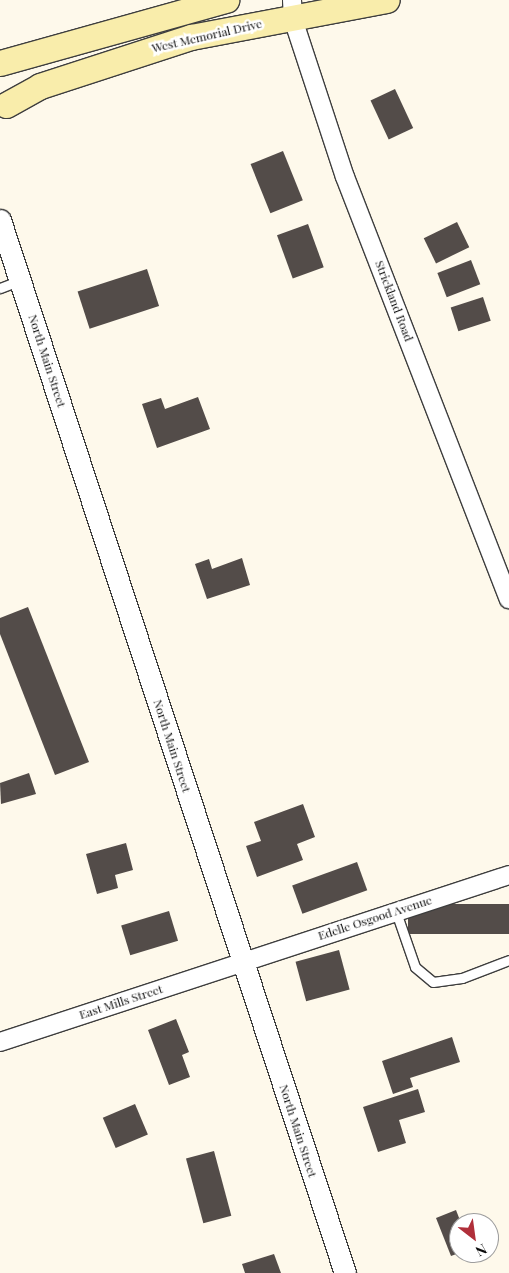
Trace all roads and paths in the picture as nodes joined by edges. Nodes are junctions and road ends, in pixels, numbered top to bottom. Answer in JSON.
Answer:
{"nodes":[{"id":1,"x":226,"y":0,"type":"edge"},
{"id":2,"x":387,"y":0,"type":"edge"},
{"id":3,"x":292,"y":10,"type":"edge"},
{"id":4,"x":0,"y":63,"type":"edge"},
{"id":5,"x":0,"y":72,"type":"edge"},
{"id":6,"x":3,"y":113,"type":"edge"},
{"id":7,"x":0,"y":220,"type":"edge"},
{"id":8,"x":21,"y":280,"type":"junction"},
{"id":9,"x":0,"y":288,"type":"edge"},
{"id":10,"x":509,"y":599,"type":"edge"},
{"id":11,"x":509,"y":875,"type":"edge"},
{"id":12,"x":396,"y":912,"type":"junction"},
{"id":13,"x":509,"y":960,"type":"edge"},
{"id":14,"x":242,"y":962,"type":"junction"},
{"id":15,"x":0,"y":1042,"type":"edge"},
{"id":16,"x":345,"y":1273,"type":"edge"}],
"edges":[{"from":1,"to":4,"type":"main road"},
{"from":2,"to":3,"type":"main road","name":"West Memorial Drive"},
{"from":3,"to":6,"type":"main road","name":"West Memorial Drive"},
{"from":3,"to":10,"type":"street","name":"Strickland Road"},
{"from":5,"to":6,"type":"main road"},
{"from":7,"to":8,"type":"street","name":"North Main Street"},
{"from":8,"to":9,"type":"lane"},
{"from":8,"to":14,"type":"street","name":"North Main Street"},
{"from":11,"to":12,"type":"street","name":"Edelle Osgood Avenue"},
{"from":12,"to":13,"type":"lane"},
{"from":12,"to":14,"type":"street","name":"Edelle Osgood Avenue"},
{"from":14,"to":15,"type":"street","name":"East Mills Street"},
{"from":14,"to":16,"type":"street","name":"North Main Street"}]}
